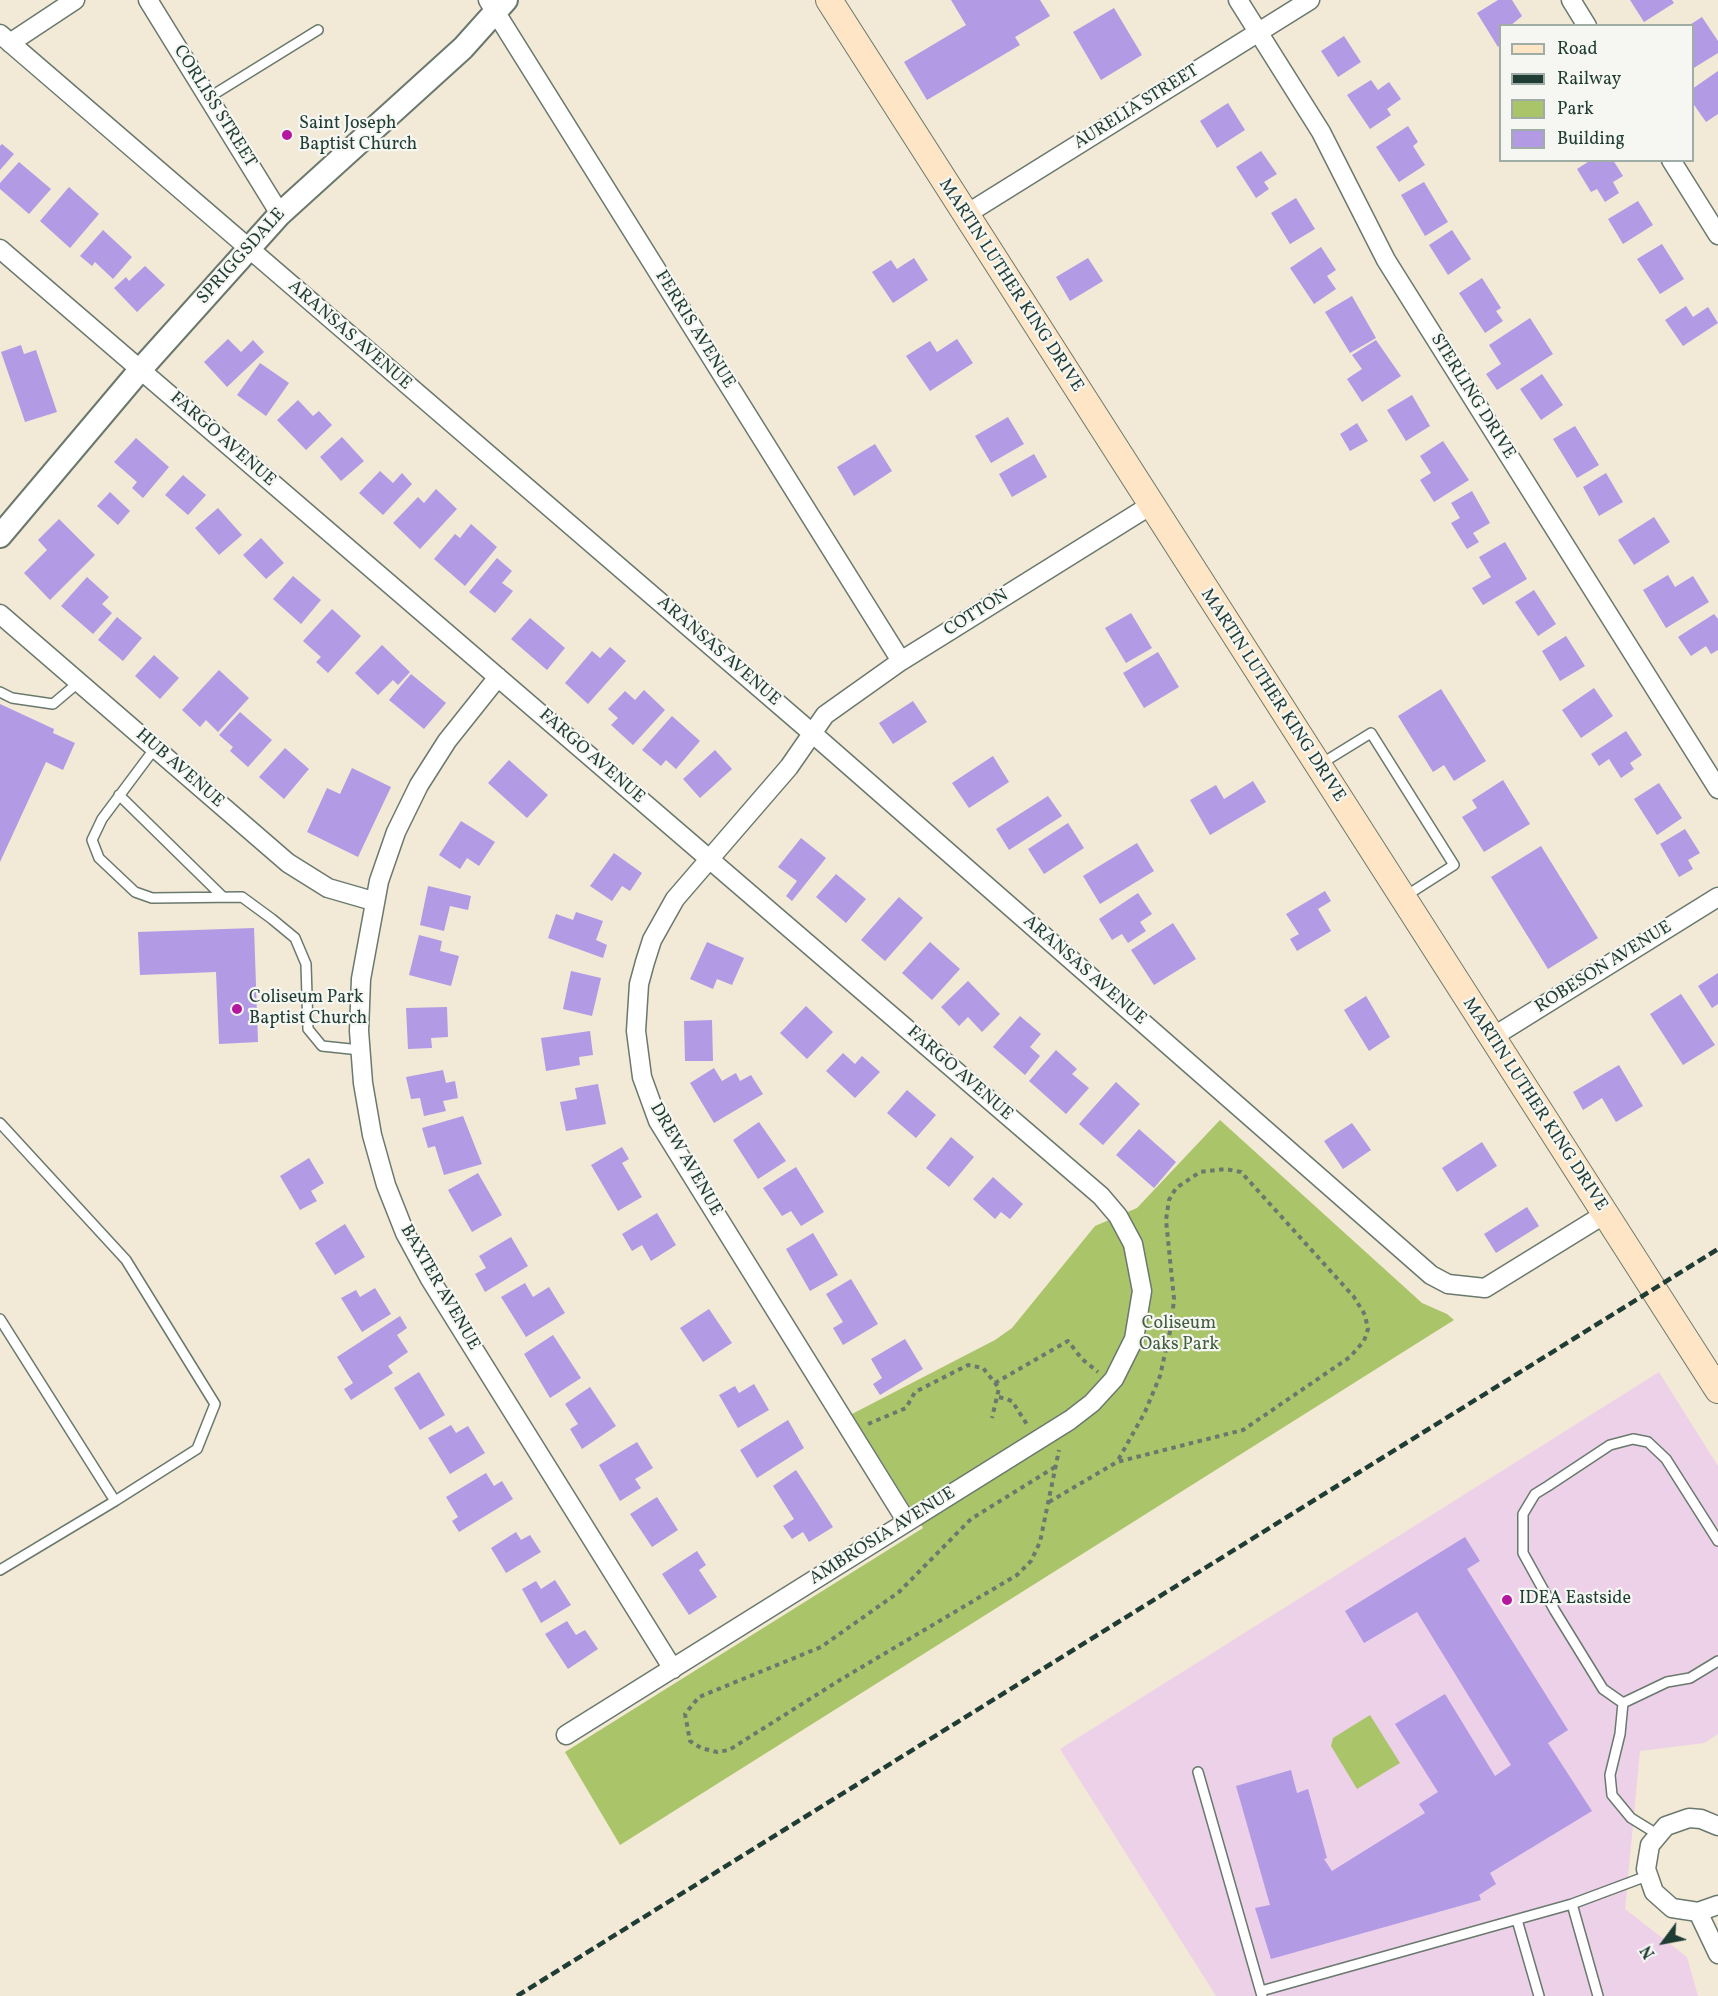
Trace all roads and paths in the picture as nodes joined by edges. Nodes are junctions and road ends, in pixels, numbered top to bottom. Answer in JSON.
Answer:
{"nodes":[{"id":1,"x":75,"y":0,"type":"edge"},
{"id":2,"x":148,"y":0,"type":"edge"},
{"id":3,"x":829,"y":0,"type":"edge"},
{"id":4,"x":1238,"y":0,"type":"edge"},
{"id":5,"x":1310,"y":0,"type":"edge"},
{"id":6,"x":1571,"y":0,"type":"edge"},
{"id":7,"x":496,"y":4,"type":"edge"},
{"id":8,"x":1586,"y":24,"type":"edge"},
{"id":9,"x":318,"y":30,"type":"dead end"},
{"id":10,"x":1258,"y":33,"type":"junction"},
{"id":11,"x":5,"y":39,"type":"edge"},
{"id":12,"x":208,"y":98,"type":"junction"},
{"id":13,"x":1672,"y":162,"type":"edge"},
{"id":14,"x":280,"y":214,"type":"junction"},
{"id":15,"x":965,"y":215,"type":"junction"},
{"id":16,"x":1718,"y":235,"type":"edge"},
{"id":17,"x":0,"y":249,"type":"edge"},
{"id":18,"x":248,"y":249,"type":"junction"},
{"id":19,"x":140,"y":370,"type":"junction"},
{"id":20,"x":1151,"y":506,"type":"junction"},
{"id":21,"x":0,"y":536,"type":"edge"},
{"id":22,"x":0,"y":614,"type":"edge"},
{"id":23,"x":901,"y":661,"type":"junction"},
{"id":24,"x":498,"y":677,"type":"junction"},
{"id":25,"x":79,"y":682,"type":"junction"},
{"id":26,"x":0,"y":692,"type":"edge"},
{"id":27,"x":812,"y":733,"type":"junction"},
{"id":28,"x":155,"y":748,"type":"junction"},
{"id":29,"x":1317,"y":766,"type":"junction"},
{"id":30,"x":1718,"y":789,"type":"edge"},
{"id":31,"x":119,"y":795,"type":"junction"},
{"id":32,"x":708,"y":858,"type":"junction"},
{"id":33,"x":223,"y":897,"type":"junction"},
{"id":34,"x":1718,"y":897,"type":"edge"},
{"id":35,"x":1401,"y":898,"type":"junction"},
{"id":36,"x":373,"y":901,"type":"junction"},
{"id":37,"x":1491,"y":1038,"type":"junction"},
{"id":38,"x":360,"y":1050,"type":"junction"},
{"id":39,"x":0,"y":1123,"type":"edge"},
{"id":40,"x":1605,"y":1214,"type":"junction"},
{"id":41,"x":1142,"y":1291,"type":"joint"},
{"id":42,"x":0,"y":1319,"type":"edge"},
{"id":43,"x":1099,"y":1373,"type":"dead end"},
{"id":44,"x":995,"y":1383,"type":"junction"},
{"id":45,"x":1718,"y":1390,"type":"edge"},
{"id":46,"x":999,"y":1397,"type":"junction"},
{"id":47,"x":992,"y":1418,"type":"dead end"},
{"id":48,"x":862,"y":1427,"type":"dead end"},
{"id":49,"x":1030,"y":1429,"type":"dead end"},
{"id":50,"x":1059,"y":1446,"type":"dead end"},
{"id":51,"x":1117,"y":1462,"type":"junction"},
{"id":52,"x":1055,"y":1467,"type":"junction"},
{"id":53,"x":115,"y":1501,"type":"junction"},
{"id":54,"x":1048,"y":1503,"type":"junction"},
{"id":55,"x":907,"y":1522,"type":"junction"},
{"id":56,"x":1718,"y":1541,"type":"edge"},
{"id":57,"x":0,"y":1570,"type":"edge"},
{"id":58,"x":1718,"y":1660,"type":"edge"},
{"id":59,"x":673,"y":1669,"type":"junction"},
{"id":60,"x":1623,"y":1703,"type":"junction"},
{"id":61,"x":566,"y":1735,"type":"dead end"},
{"id":62,"x":1198,"y":1772,"type":"dead end"},
{"id":63,"x":1718,"y":1827,"type":"edge"},
{"id":64,"x":1657,"y":1834,"type":"junction"},
{"id":65,"x":1647,"y":1876,"type":"junction"},
{"id":66,"x":1572,"y":1904,"type":"junction"},
{"id":67,"x":1718,"y":1905,"type":"edge"},
{"id":68,"x":1698,"y":1912,"type":"junction"},
{"id":69,"x":1518,"y":1920,"type":"junction"},
{"id":70,"x":1718,"y":1954,"type":"edge"},
{"id":71,"x":1262,"y":1994,"type":"edge"},
{"id":72,"x":1539,"y":1996,"type":"edge"},
{"id":73,"x":1598,"y":1996,"type":"edge"}],
"edges":[{"from":1,"to":11,"type":"street"},
{"from":2,"to":12,"type":"street","name":"CORLISS STREET"},
{"from":3,"to":15,"type":"main road","name":"MARTIN LUTHER KING DRIVE"},
{"from":4,"to":10,"type":"street","name":"STERLING DRIVE"},
{"from":5,"to":10,"type":"street","name":"AURELIA STREET"},
{"from":6,"to":8,"type":"street"},
{"from":7,"to":14,"type":"street","name":"SPRIGGSDALE"},
{"from":7,"to":23,"type":"street","name":"FERRIS AVENUE"},
{"from":9,"to":12,"type":"lane"},
{"from":10,"to":15,"type":"street","name":"AURELIA STREET"},
{"from":10,"to":30,"type":"street","name":"STERLING DRIVE"},
{"from":11,"to":18,"type":"street","name":"ARANSAS AVENUE"},
{"from":12,"to":14,"type":"street","name":"CORLISS STREET"},
{"from":13,"to":16,"type":"street"},
{"from":14,"to":18,"type":"street","name":"SPRIGGSDALE"},
{"from":15,"to":20,"type":"main road","name":"MARTIN LUTHER KING DRIVE"},
{"from":17,"to":19,"type":"street","name":"FARGO AVENUE"},
{"from":18,"to":19,"type":"street","name":"SPRIGGSDALE"},
{"from":18,"to":27,"type":"street","name":"ARANSAS AVENUE"},
{"from":19,"to":21,"type":"street","name":"SPRIGGSDALE"},
{"from":19,"to":24,"type":"street","name":"FARGO AVENUE"},
{"from":20,"to":23,"type":"street","name":"COTTON"},
{"from":20,"to":29,"type":"main road","name":"MARTIN LUTHER KING DRIVE"},
{"from":22,"to":25,"type":"street","name":"HUB AVENUE"},
{"from":23,"to":27,"type":"street","name":"COTTON"},
{"from":24,"to":32,"type":"street","name":"FARGO AVENUE"},
{"from":24,"to":36,"type":"street","name":"BAXTER AVENUE"},
{"from":25,"to":26,"type":"lane"},
{"from":25,"to":28,"type":"street","name":"HUB AVENUE"},
{"from":27,"to":32,"type":"street","name":"DREW AVENUE"},
{"from":27,"to":40,"type":"street","name":"ARANSAS AVENUE"},
{"from":28,"to":31,"type":"lane"},
{"from":28,"to":36,"type":"street","name":"HUB AVENUE"},
{"from":29,"to":35,"type":"main road","name":"MARTIN LUTHER KING DRIVE"},
{"from":29,"to":35,"type":"lane"},
{"from":31,"to":33,"type":"lane"},
{"from":31,"to":33,"type":"lane"},
{"from":32,"to":41,"type":"street","name":"FARGO AVENUE"},
{"from":32,"to":55,"type":"street","name":"DREW AVENUE"},
{"from":33,"to":38,"type":"lane"},
{"from":34,"to":37,"type":"street","name":"ROBESON AVENUE"},
{"from":35,"to":37,"type":"main road","name":"MARTIN LUTHER KING DRIVE"},
{"from":36,"to":38,"type":"street","name":"BAXTER AVENUE"},
{"from":37,"to":40,"type":"main road","name":"MARTIN LUTHER KING DRIVE"},
{"from":38,"to":59,"type":"street","name":"BAXTER AVENUE"},
{"from":39,"to":53,"type":"lane"},
{"from":40,"to":45,"type":"main road","name":"MARTIN LUTHER KING DRIVE"},
{"from":41,"to":55,"type":"street","name":"AMBROSIA AVENUE"},
{"from":42,"to":53,"type":"lane"},
{"from":43,"to":44,"type":"path"},
{"from":44,"to":46,"type":"path"},
{"from":44,"to":48,"type":"path"},
{"from":46,"to":47,"type":"path"},
{"from":46,"to":49,"type":"path"},
{"from":50,"to":52,"type":"path"},
{"from":51,"to":51,"type":"path"},
{"from":51,"to":54,"type":"path"},
{"from":52,"to":54,"type":"path"},
{"from":52,"to":54,"type":"path"},
{"from":53,"to":57,"type":"lane"},
{"from":55,"to":59,"type":"street","name":"AMBROSIA AVENUE"},
{"from":56,"to":60,"type":"lane"},
{"from":58,"to":60,"type":"lane"},
{"from":59,"to":61,"type":"street","name":"AMBROSIA AVENUE"},
{"from":60,"to":64,"type":"lane"},
{"from":62,"to":71,"type":"lane"},
{"from":63,"to":64,"type":"street"},
{"from":64,"to":65,"type":"street"},
{"from":65,"to":66,"type":"lane"},
{"from":65,"to":68,"type":"street"},
{"from":66,"to":69,"type":"lane"},
{"from":66,"to":73,"type":"lane"},
{"from":67,"to":68,"type":"street"},
{"from":68,"to":70,"type":"street"},
{"from":69,"to":71,"type":"lane"},
{"from":69,"to":72,"type":"lane"}]}
